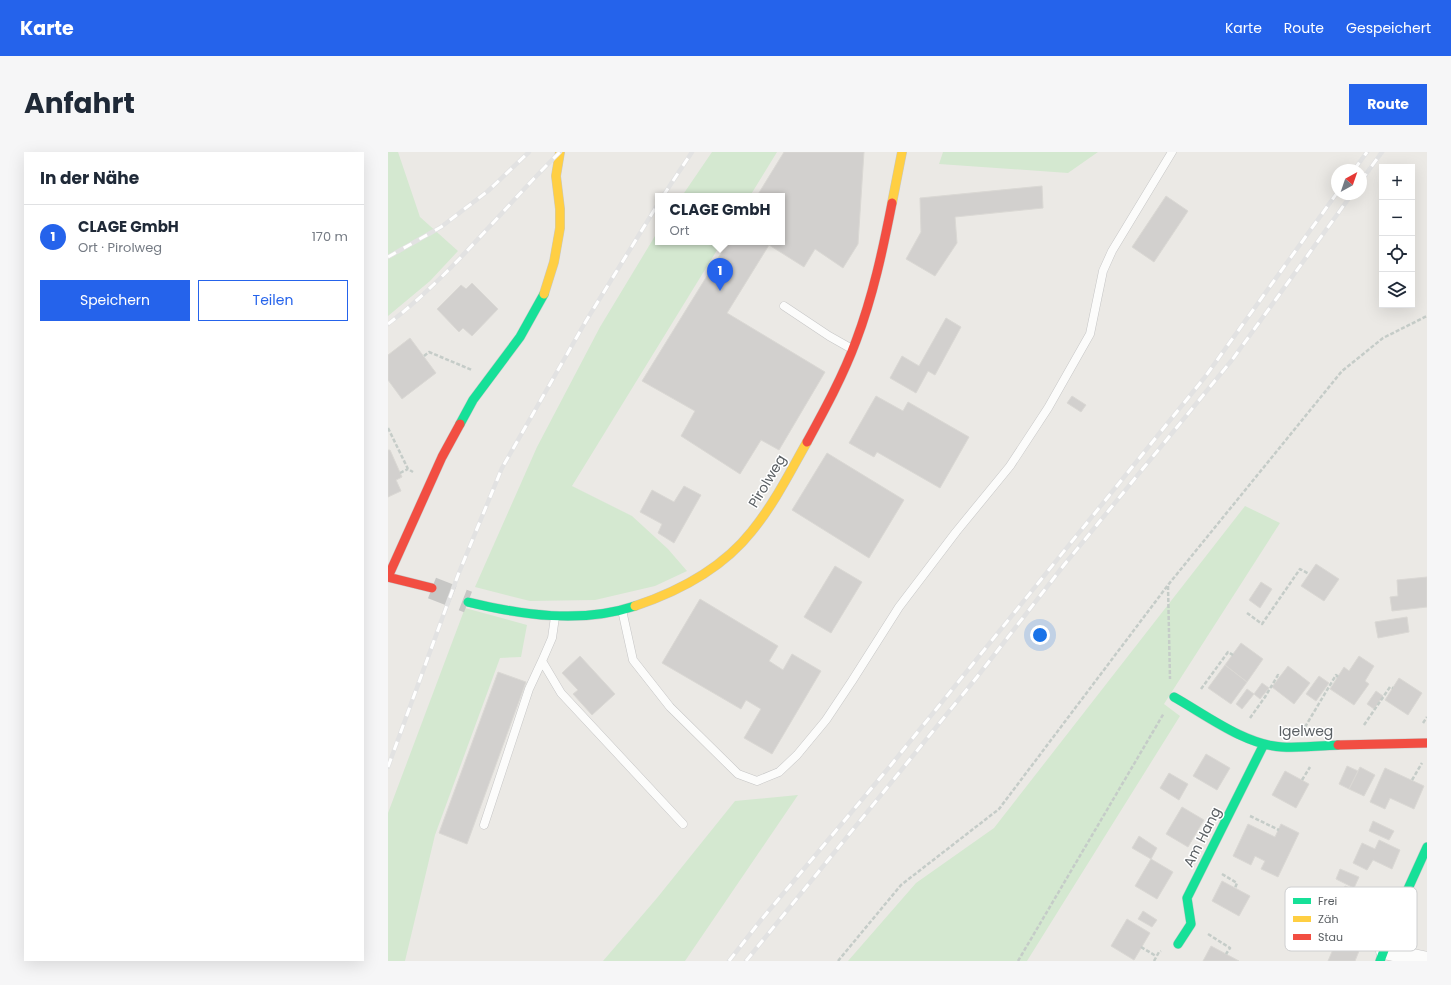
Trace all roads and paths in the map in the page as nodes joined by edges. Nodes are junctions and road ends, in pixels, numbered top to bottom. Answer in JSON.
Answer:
{"nodes":[{"id":1,"x":560,"y":152,"type":"edge"},
{"id":2,"x":902,"y":152,"type":"edge"},
{"id":3,"x":1172,"y":152,"type":"edge"},
{"id":4,"x":784,"y":306,"type":"dead end"},
{"id":5,"x":1427,"y":316,"type":"edge"},
{"id":6,"x":853,"y":349,"type":"junction"},
{"id":7,"x":424,"y":356,"type":"dead end"},
{"id":8,"x":490,"y":377,"type":"junction"},
{"id":9,"x":388,"y":428,"type":"edge"},
{"id":10,"x":408,"y":469,"type":"junction"},
{"id":11,"x":400,"y":472,"type":"dead end"},
{"id":12,"x":431,"y":481,"type":"junction"},
{"id":13,"x":1309,"y":574,"type":"dead end"},
{"id":14,"x":388,"y":577,"type":"edge"},
{"id":15,"x":1168,"y":585,"type":"junction"},
{"id":16,"x":432,"y":588,"type":"tunnel mouth"},
{"id":17,"x":468,"y":602,"type":"tunnel mouth"},
{"id":18,"x":622,"y":610,"type":"junction"},
{"id":19,"x":1247,"y":613,"type":"dead end"},
{"id":20,"x":555,"y":616,"type":"junction"},
{"id":21,"x":1233,"y":655,"type":"dead end"},
{"id":22,"x":542,"y":661,"type":"junction"},
{"id":23,"x":1212,"y":673,"type":"junction"},
{"id":24,"x":1217,"y":676,"type":"dead end"},
{"id":25,"x":1280,"y":677,"type":"dead end"},
{"id":26,"x":1338,"y":677,"type":"dead end"},
{"id":27,"x":1393,"y":688,"type":"dead end"},
{"id":28,"x":1174,"y":697,"type":"junction"},
{"id":29,"x":1189,"y":705,"type":"junction"},
{"id":30,"x":1238,"y":734,"type":"junction"},
{"id":31,"x":1427,"y":743,"type":"edge"},
{"id":32,"x":1264,"y":744,"type":"junction"},
{"id":33,"x":1351,"y":745,"type":"junction"},
{"id":34,"x":1293,"y":746,"type":"junction"},
{"id":35,"x":1423,"y":760,"type":"dead end"},
{"id":36,"x":1412,"y":780,"type":"dead end"},
{"id":37,"x":1232,"y":808,"type":"junction"},
{"id":38,"x":683,"y":824,"type":"dead end"},
{"id":39,"x":484,"y":825,"type":"dead end"},
{"id":40,"x":1279,"y":830,"type":"dead end"},
{"id":41,"x":1427,"y":847,"type":"edge"},
{"id":42,"x":1409,"y":887,"type":"edge"},
{"id":43,"x":1191,"y":924,"type":"junction"},
{"id":44,"x":1178,"y":944,"type":"dead end"},
{"id":45,"x":1141,"y":947,"type":"dead end"},
{"id":46,"x":1226,"y":954,"type":"dead end"},
{"id":47,"x":1382,"y":956,"type":"edge"},
{"id":48,"x":1427,"y":960,"type":"edge"},
{"id":49,"x":838,"y":961,"type":"edge"},
{"id":50,"x":1018,"y":961,"type":"edge"},
{"id":51,"x":1154,"y":961,"type":"edge"}],
"edges":[{"from":1,"to":8,"type":"street"},
{"from":2,"to":6,"type":"street","name":"Pirolweg"},
{"from":3,"to":18,"type":"lane"},
{"from":4,"to":6,"type":"lane"},
{"from":5,"to":15,"type":"path"},
{"from":6,"to":18,"type":"street","name":"Pirolweg"},
{"from":7,"to":8,"type":"path"},
{"from":8,"to":12,"type":"street"},
{"from":9,"to":10,"type":"path"},
{"from":10,"to":11,"type":"path"},
{"from":10,"to":12,"type":"path"},
{"from":12,"to":14,"type":"street"},
{"from":13,"to":19,"type":"path"},
{"from":14,"to":16,"type":"street"},
{"from":15,"to":28,"type":"path"},
{"from":15,"to":49,"type":"path"},
{"from":17,"to":20,"type":"street","name":"Pirolweg"},
{"from":18,"to":20,"type":"street","name":"Pirolweg"},
{"from":20,"to":22,"type":"lane"},
{"from":21,"to":23,"type":"path"},
{"from":22,"to":38,"type":"lane"},
{"from":22,"to":39,"type":"lane"},
{"from":23,"to":24,"type":"path"},
{"from":23,"to":29,"type":"path"},
{"from":25,"to":30,"type":"path"},
{"from":26,"to":34,"type":"path"},
{"from":27,"to":33,"type":"path"},
{"from":28,"to":29,"type":"street","name":"Igelweg"},
{"from":28,"to":50,"type":"path"},
{"from":29,"to":30,"type":"street","name":"Igelweg"},
{"from":30,"to":32,"type":"street","name":"Igelweg"},
{"from":31,"to":33,"type":"street","name":"Igelweg"},
{"from":32,"to":34,"type":"street","name":"Igelweg"},
{"from":32,"to":37,"type":"street","name":"Am Hang"},
{"from":33,"to":34,"type":"street","name":"Igelweg"},
{"from":35,"to":36,"type":"path"},
{"from":37,"to":40,"type":"path"},
{"from":37,"to":43,"type":"street","name":"Am Hang"},
{"from":41,"to":42,"type":"street"},
{"from":43,"to":44,"type":"street"},
{"from":43,"to":46,"type":"path"},
{"from":45,"to":51,"type":"path"},
{"from":47,"to":48,"type":"street"}]}
